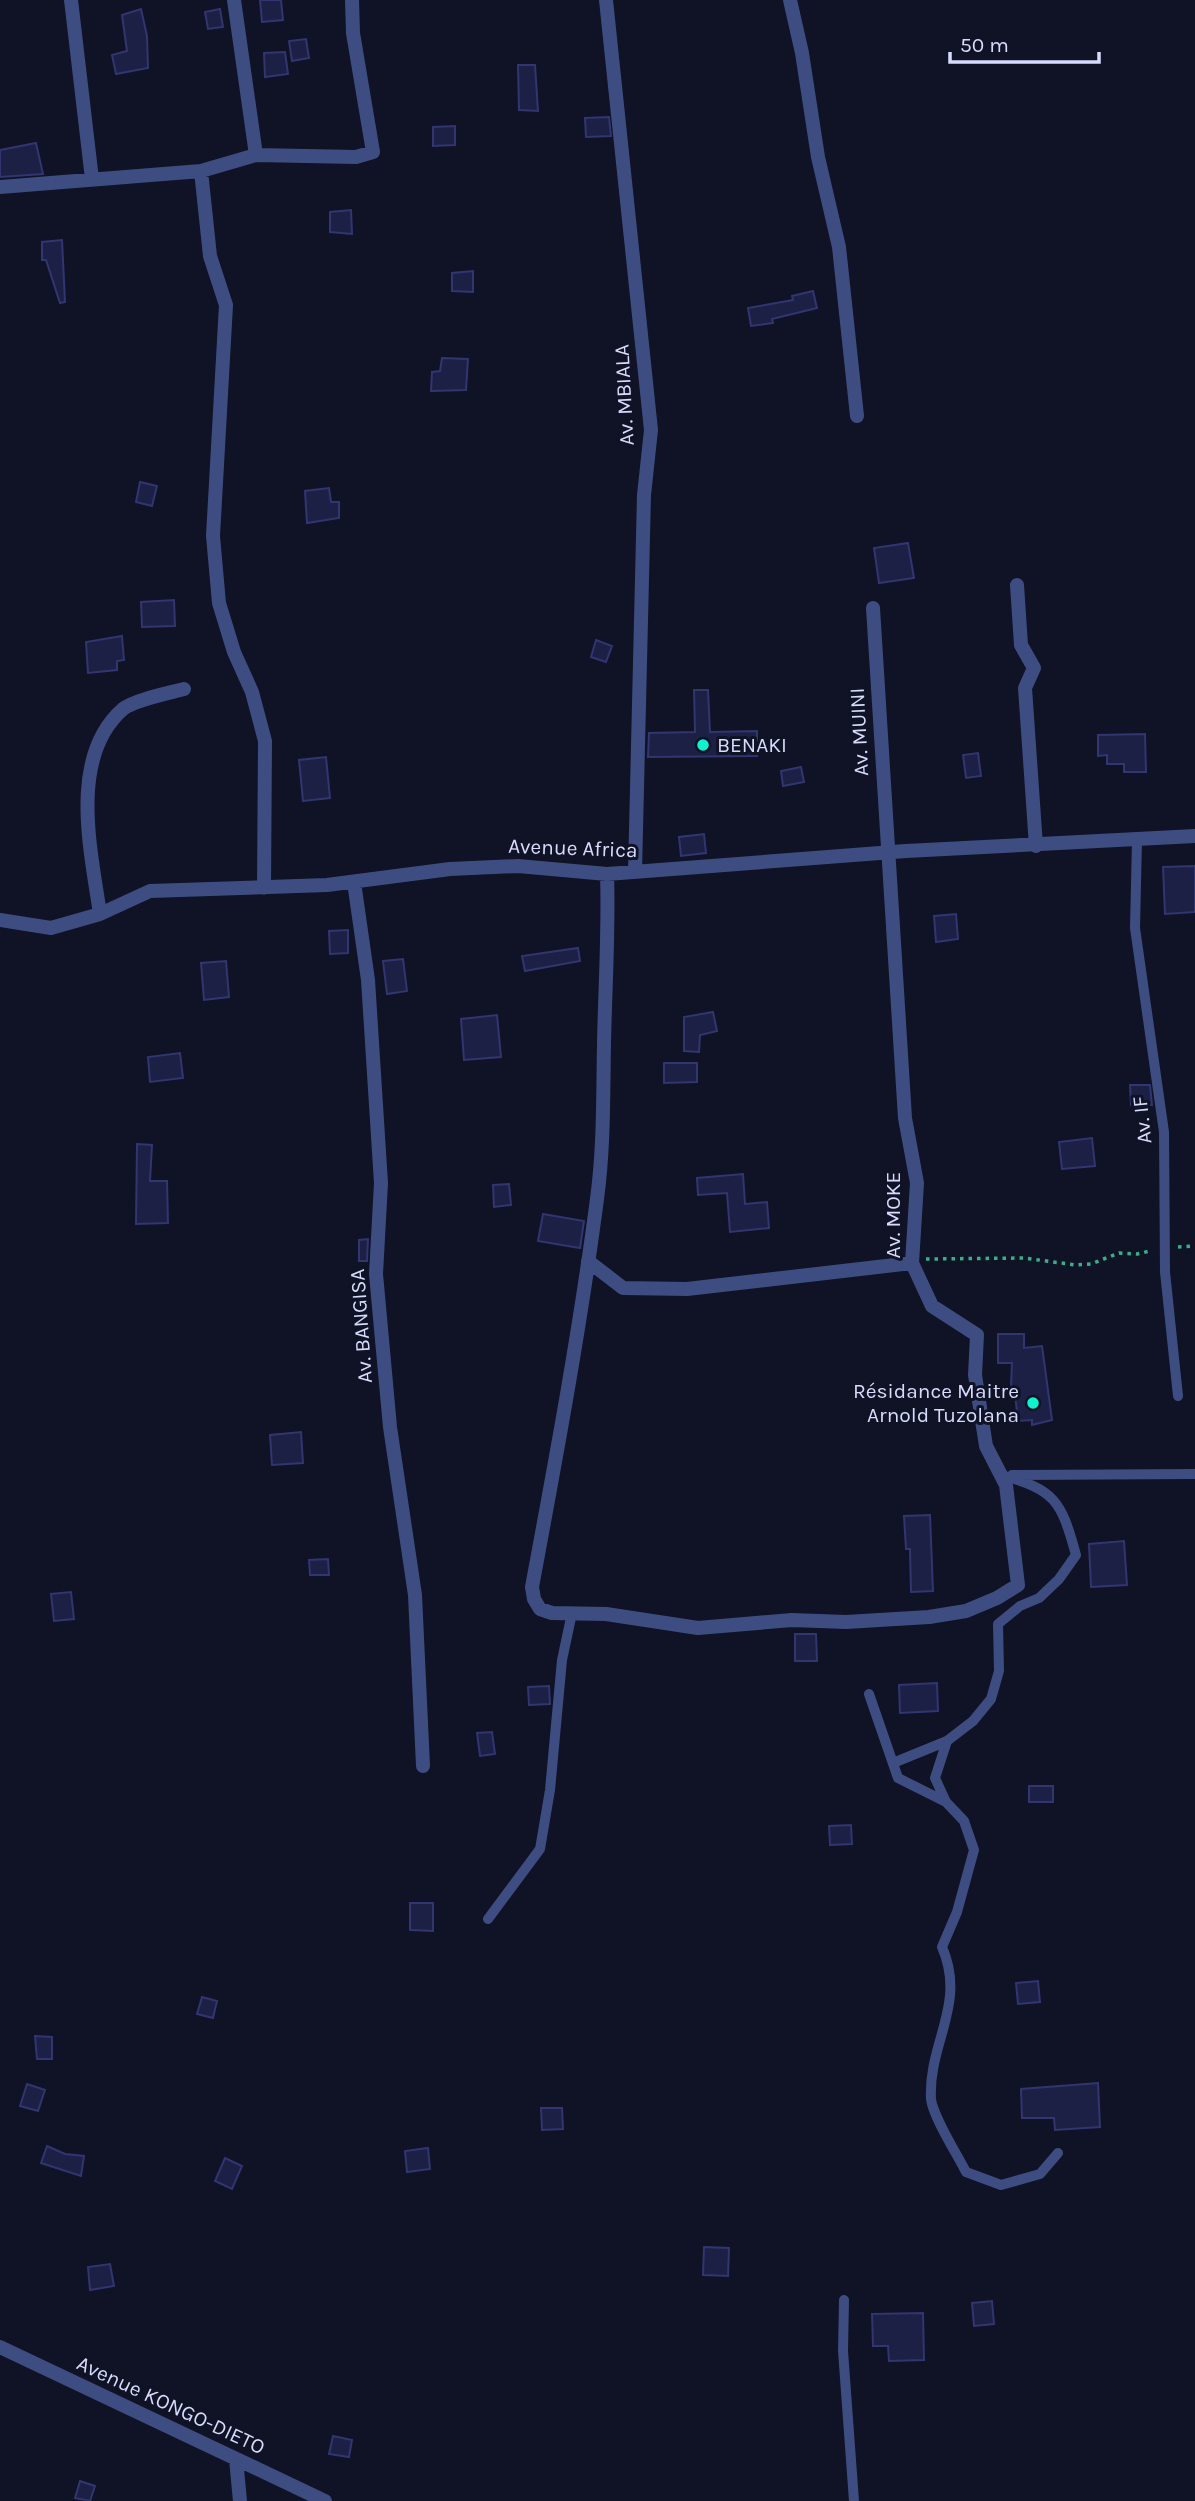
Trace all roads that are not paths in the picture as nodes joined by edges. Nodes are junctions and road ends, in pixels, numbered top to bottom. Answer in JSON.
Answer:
{"nodes":[{"id":1,"x":71,"y":0,"type":"edge"},
{"id":2,"x":234,"y":0,"type":"edge"},
{"id":3,"x":352,"y":0,"type":"edge"},
{"id":4,"x":606,"y":0,"type":"edge"},
{"id":5,"x":790,"y":0,"type":"edge"},
{"id":6,"x":256,"y":155,"type":"junction"},
{"id":7,"x":201,"y":171,"type":"junction"},
{"id":8,"x":92,"y":179,"type":"junction"},
{"id":9,"x":0,"y":187,"type":"edge"},
{"id":10,"x":857,"y":416,"type":"dead end"},
{"id":11,"x":1017,"y":585,"type":"dead end"},
{"id":12,"x":873,"y":608,"type":"dead end"},
{"id":13,"x":184,"y":689,"type":"dead end"},
{"id":14,"x":1195,"y":836,"type":"edge"},
{"id":15,"x":1137,"y":840,"type":"junction"},
{"id":16,"x":1036,"y":846,"type":"junction"},
{"id":17,"x":887,"y":852,"type":"junction"},
{"id":18,"x":635,"y":872,"type":"junction"},
{"id":19,"x":607,"y":874,"type":"junction"},
{"id":20,"x":354,"y":881,"type":"junction"},
{"id":21,"x":264,"y":888,"type":"junction"},
{"id":22,"x":100,"y":914,"type":"junction"},
{"id":23,"x":0,"y":920,"type":"edge"},
{"id":24,"x":588,"y":1261,"type":"junction"},
{"id":25,"x":915,"y":1261,"type":"junction"},
{"id":26,"x":1178,"y":1396,"type":"dead end"},
{"id":27,"x":1195,"y":1474,"type":"edge"},
{"id":28,"x":1001,"y":1475,"type":"junction"},
{"id":29,"x":572,"y":1613,"type":"junction"},
{"id":30,"x":869,"y":1693,"type":"dead end"},
{"id":31,"x":947,"y":1741,"type":"junction"},
{"id":32,"x":893,"y":1763,"type":"junction"},
{"id":33,"x":423,"y":1766,"type":"dead end"},
{"id":34,"x":946,"y":1802,"type":"junction"},
{"id":35,"x":488,"y":1919,"type":"dead end"},
{"id":36,"x":1058,"y":2153,"type":"dead end"},
{"id":37,"x":844,"y":2300,"type":"dead end"},
{"id":38,"x":0,"y":2347,"type":"edge"},
{"id":39,"x":236,"y":2459,"type":"junction"},
{"id":40,"x":240,"y":2501,"type":"edge"},
{"id":41,"x":325,"y":2501,"type":"edge"},
{"id":42,"x":854,"y":2501,"type":"edge"}],
"edges":[{"from":1,"to":8,"type":"street"},
{"from":2,"to":6,"type":"street"},
{"from":3,"to":6,"type":"street"},
{"from":4,"to":18,"type":"street","name":"Av. MBIALA"},
{"from":5,"to":10,"type":"street"},
{"from":6,"to":7,"type":"street"},
{"from":7,"to":8,"type":"street"},
{"from":7,"to":21,"type":"street"},
{"from":8,"to":9,"type":"street"},
{"from":11,"to":16,"type":"street"},
{"from":12,"to":17,"type":"street","name":"Av. MUINI"},
{"from":13,"to":22,"type":"street"},
{"from":14,"to":15,"type":"street","name":"Avenue Africa"},
{"from":15,"to":16,"type":"street","name":"Avenue Africa"},
{"from":15,"to":26,"type":"lane","name":"Av. IF"},
{"from":16,"to":17,"type":"street","name":"Avenue Africa"},
{"from":17,"to":18,"type":"street","name":"Avenue Africa"},
{"from":17,"to":25,"type":"street","name":"Av. MOKE"},
{"from":18,"to":19,"type":"street","name":"Avenue Africa"},
{"from":19,"to":20,"type":"street","name":"Avenue Africa"},
{"from":19,"to":24,"type":"street"},
{"from":20,"to":21,"type":"street","name":"Avenue Africa"},
{"from":20,"to":33,"type":"street","name":"Av. BANGISA"},
{"from":21,"to":22,"type":"street","name":"Avenue Africa"},
{"from":22,"to":23,"type":"street","name":"Avenue Africa"},
{"from":24,"to":25,"type":"street"},
{"from":24,"to":29,"type":"street"},
{"from":25,"to":28,"type":"street","name":"Av. MOKE"},
{"from":27,"to":28,"type":"lane"},
{"from":28,"to":29,"type":"street","name":"Av. MOKE"},
{"from":28,"to":31,"type":"lane"},
{"from":29,"to":35,"type":"lane"},
{"from":30,"to":32,"type":"lane"},
{"from":31,"to":32,"type":"lane"},
{"from":31,"to":34,"type":"lane"},
{"from":32,"to":34,"type":"lane"},
{"from":34,"to":36,"type":"lane"},
{"from":37,"to":42,"type":"lane"},
{"from":38,"to":39,"type":"street","name":"Avenue KONGO-DIETO"},
{"from":39,"to":40,"type":"street"},
{"from":39,"to":41,"type":"street","name":"Avenue KONGO-DIETO"}]}
